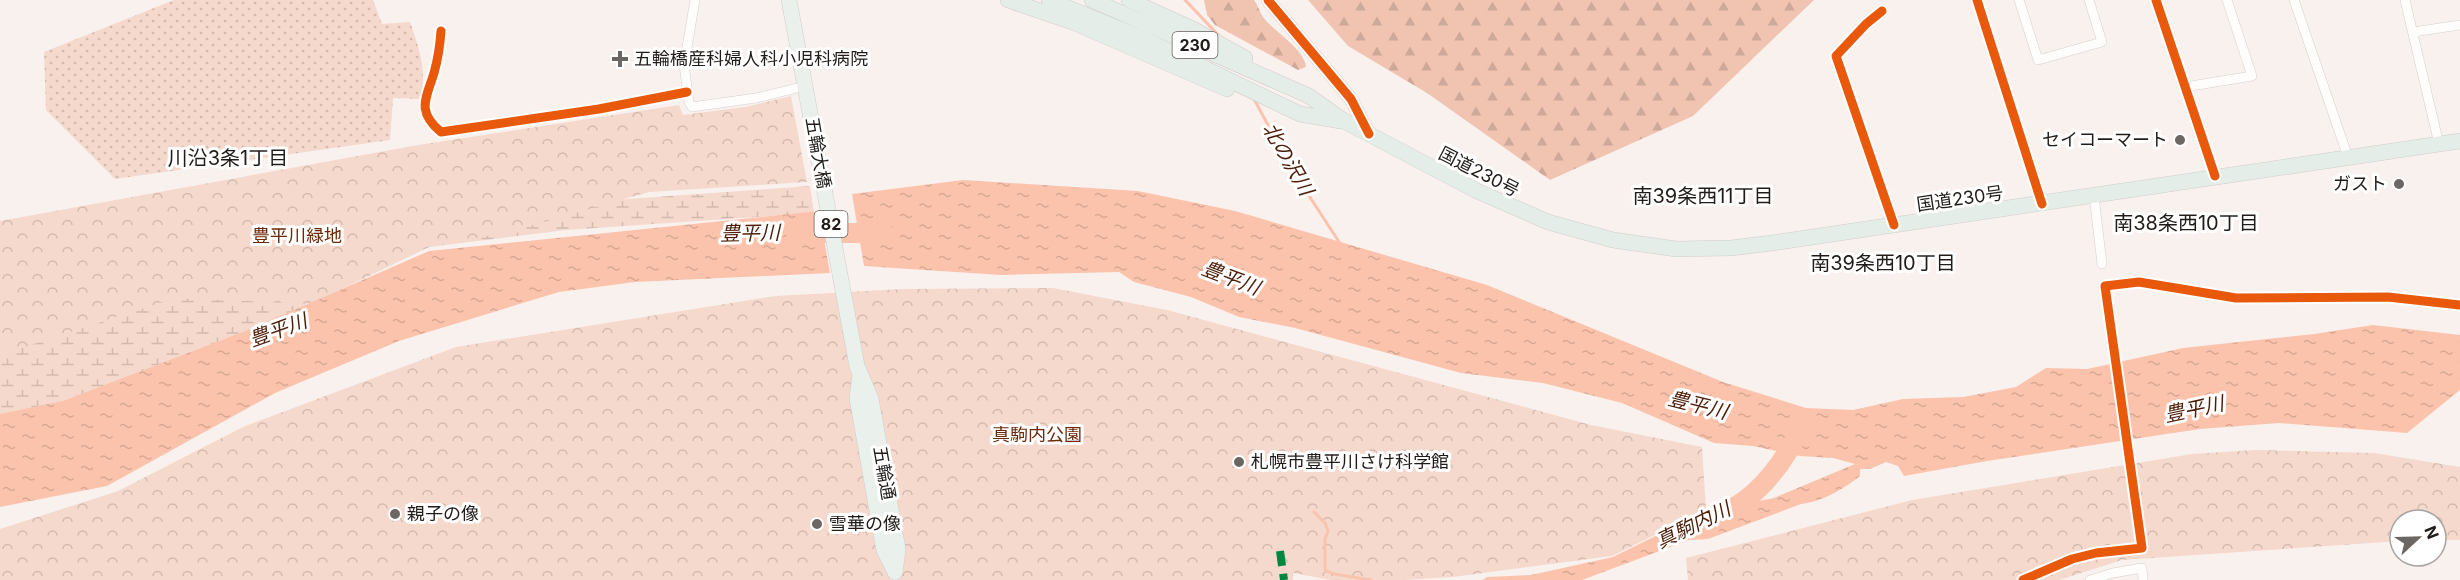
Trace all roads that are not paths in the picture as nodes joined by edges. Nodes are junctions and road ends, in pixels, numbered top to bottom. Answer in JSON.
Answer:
{"nodes":[{"id":1,"x":694,"y":0,"type":"edge"},
{"id":2,"x":789,"y":0,"type":"edge"},
{"id":3,"x":1008,"y":0,"type":"edge"},
{"id":4,"x":1049,"y":0,"type":"edge"},
{"id":5,"x":1092,"y":0,"type":"edge"},
{"id":6,"x":1268,"y":0,"type":"edge"},
{"id":7,"x":1977,"y":0,"type":"edge"},
{"id":8,"x":2019,"y":0,"type":"edge"},
{"id":9,"x":2090,"y":0,"type":"edge"},
{"id":10,"x":2156,"y":0,"type":"edge"},
{"id":11,"x":2227,"y":0,"type":"edge"},
{"id":12,"x":2294,"y":0,"type":"edge"},
{"id":13,"x":2405,"y":0,"type":"edge"},
{"id":14,"x":1129,"y":8,"type":"edge"},
{"id":15,"x":1882,"y":11,"type":"dead end"},
{"id":16,"x":2460,"y":25,"type":"edge"},
{"id":17,"x":441,"y":31,"type":"dead end"},
{"id":18,"x":2413,"y":32,"type":"junction"},
{"id":19,"x":805,"y":86,"type":"junction"},
{"id":20,"x":2185,"y":87,"type":"junction"},
{"id":21,"x":1295,"y":90,"type":"junction"},
{"id":22,"x":687,"y":92,"type":"junction"},
{"id":23,"x":1279,"y":105,"type":"junction"},
{"id":24,"x":1344,"y":121,"type":"junction"},
{"id":25,"x":1369,"y":134,"type":"junction"},
{"id":26,"x":2460,"y":141,"type":"edge"},
{"id":27,"x":2439,"y":144,"type":"junction"},
{"id":28,"x":2348,"y":157,"type":"junction"},
{"id":29,"x":2216,"y":176,"type":"junction"},
{"id":30,"x":2094,"y":196,"type":"junction"},
{"id":31,"x":2042,"y":204,"type":"junction"},
{"id":32,"x":1894,"y":225,"type":"junction"},
{"id":33,"x":2102,"y":264,"type":"dead end"},
{"id":34,"x":853,"y":342,"type":"joint"},
{"id":35,"x":896,"y":576,"type":"edge"},
{"id":36,"x":2090,"y":580,"type":"edge"},
{"id":37,"x":2143,"y":580,"type":"edge"}],
"edges":[{"from":1,"to":22,"type":"street"},
{"from":2,"to":19,"type":"main road","number":"82"},
{"from":3,"to":23,"type":"highway"},
{"from":4,"to":23,"type":"highway","name":"国道230号","number":"230"},
{"from":5,"to":14,"type":"highway","name":"国道230号","number":"230"},
{"from":6,"to":25,"type":"street"},
{"from":7,"to":31,"type":"street"},
{"from":8,"to":9,"type":"street"},
{"from":10,"to":20,"type":"street"},
{"from":11,"to":20,"type":"street"},
{"from":12,"to":28,"type":"street"},
{"from":13,"to":18,"type":"street"},
{"from":14,"to":21,"type":"highway","name":"国道230号","number":"230"},
{"from":14,"to":21,"type":"highway","number":"230"},
{"from":15,"to":32,"type":"street"},
{"from":16,"to":18,"type":"street"},
{"from":17,"to":22,"type":"street"},
{"from":18,"to":27,"type":"street"},
{"from":19,"to":22,"type":"street"},
{"from":19,"to":34,"type":"main road","name":"五輪大橋","number":"82"},
{"from":20,"to":29,"type":"street"},
{"from":21,"to":24,"type":"highway","name":"国道230号","number":"230"},
{"from":23,"to":24,"type":"highway","name":"国道230号","number":"230"},
{"from":24,"to":25,"type":"highway","name":"国道230号","number":"230"},
{"from":25,"to":32,"type":"highway","name":"国道230号","number":"230"},
{"from":26,"to":27,"type":"highway","name":"国道230号","number":"230"},
{"from":27,"to":28,"type":"highway","name":"国道230号","number":"230"},
{"from":28,"to":29,"type":"highway","name":"国道230号","number":"230"},
{"from":29,"to":30,"type":"highway","name":"国道230号","number":"230"},
{"from":30,"to":31,"type":"highway","name":"国道230号","number":"230"},
{"from":30,"to":33,"type":"street"},
{"from":31,"to":32,"type":"highway","name":"国道230号","number":"230"},
{"from":34,"to":35,"type":"main road","name":"五輪通","number":"82"},
{"from":36,"to":37,"type":"street"}]}
